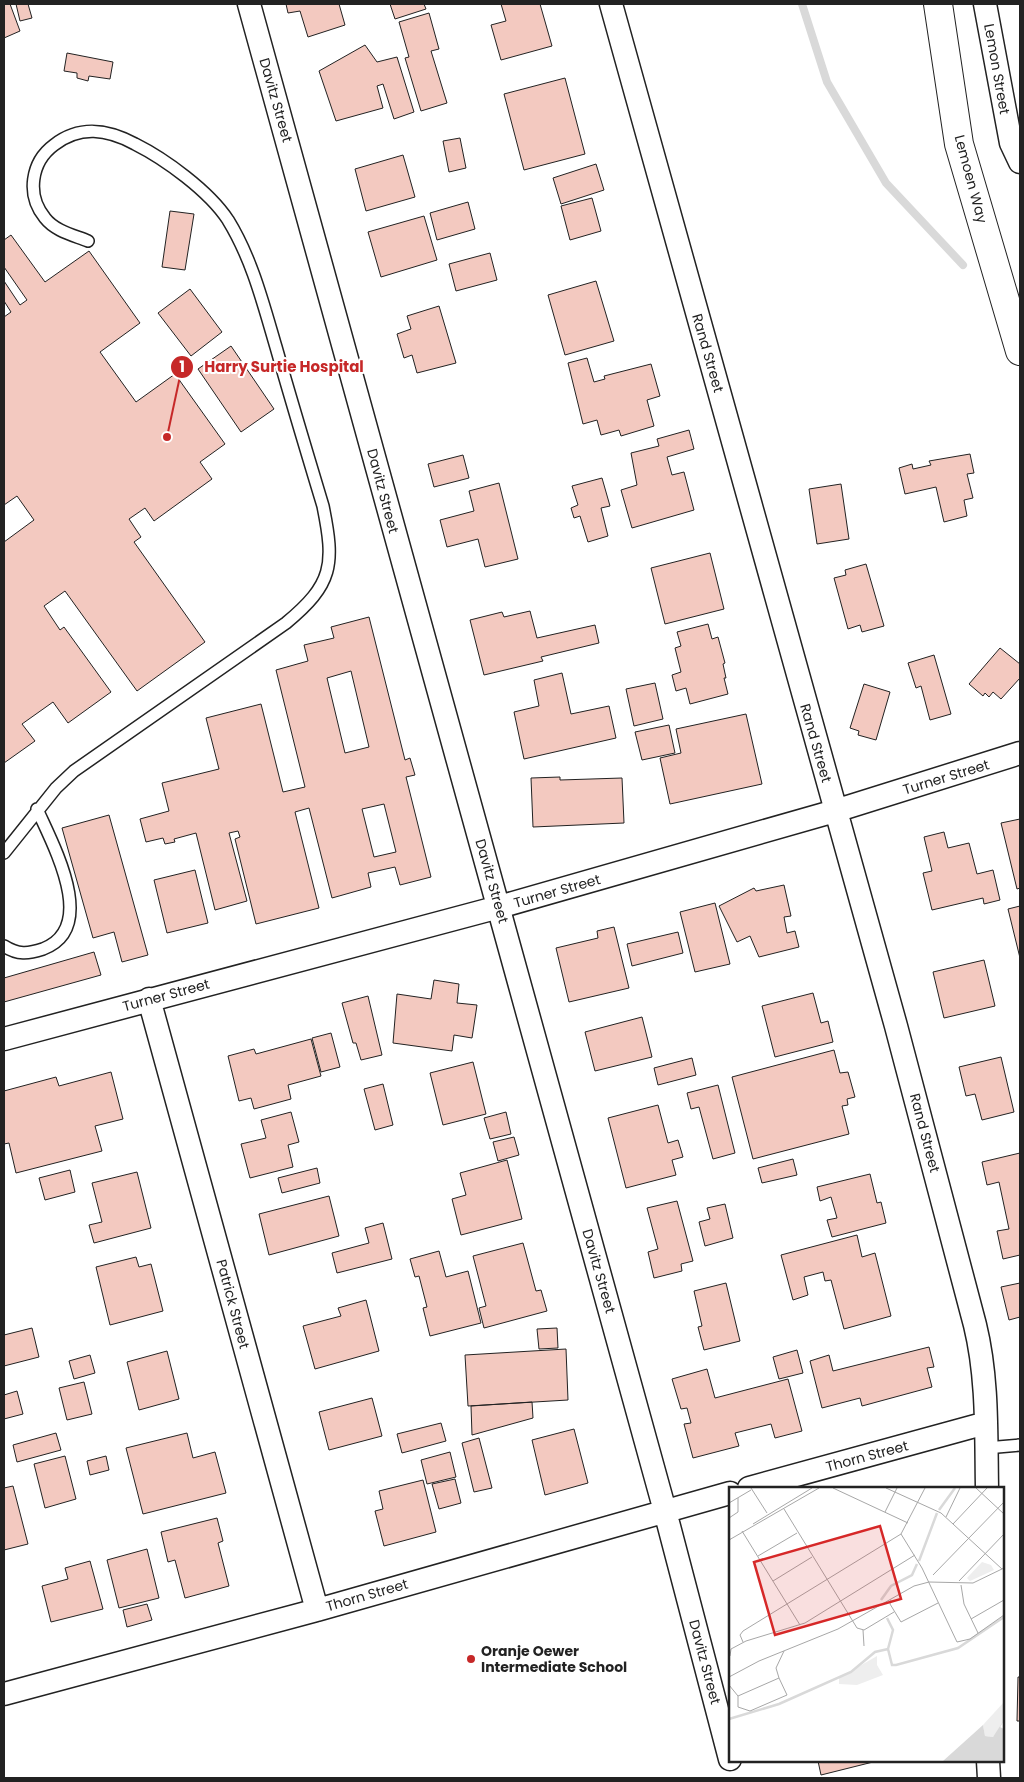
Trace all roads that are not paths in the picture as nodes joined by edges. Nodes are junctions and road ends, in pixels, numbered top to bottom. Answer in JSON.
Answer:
{"nodes":[{"id":1,"x":250,"y":4,"type":"edge"},
{"id":2,"x":611,"y":4,"type":"edge"},
{"id":3,"x":938,"y":4,"type":"edge"},
{"id":4,"x":985,"y":4,"type":"edge"},
{"id":5,"x":1020,"y":162,"type":"edge"},
{"id":6,"x":88,"y":241,"type":"dead end"},
{"id":7,"x":1020,"y":351,"type":"edge"},
{"id":8,"x":1020,"y":753,"type":"edge"},
{"id":9,"x":38,"y":809,"type":"junction"},
{"id":10,"x":835,"y":812,"type":"junction"},
{"id":11,"x":4,"y":852,"type":"edge"},
{"id":12,"x":499,"y":907,"type":"junction"},
{"id":13,"x":4,"y":946,"type":"edge"},
{"id":14,"x":149,"y":999,"type":"junction"},
{"id":15,"x":4,"y":1039,"type":"edge"},
{"id":16,"x":986,"y":1423,"type":"junction"},
{"id":17,"x":1020,"y":1445,"type":"edge"},
{"id":18,"x":986,"y":1448,"type":"junction"},
{"id":19,"x":753,"y":1487,"type":"edge"},
{"id":20,"x":987,"y":1487,"type":"edge"},
{"id":21,"x":729,"y":1493,"type":"edge"},
{"id":22,"x":665,"y":1511,"type":"junction"},
{"id":23,"x":317,"y":1610,"type":"junction"},
{"id":24,"x":4,"y":1694,"type":"edge"},
{"id":25,"x":729,"y":1752,"type":"edge"},
{"id":26,"x":732,"y":1762,"type":"edge"},
{"id":27,"x":988,"y":1762,"type":"edge"},
{"id":28,"x":736,"y":1778,"type":"edge"},
{"id":29,"x":988,"y":1778,"type":"edge"}],
"edges":[{"from":1,"to":12,"type":"street","name":"Davitz Street"},
{"from":2,"to":10,"type":"street","name":"Rand Street"},
{"from":3,"to":7,"type":"highway","name":"Lemoen Way"},
{"from":4,"to":5,"type":"street","name":"Lemon Street"},
{"from":6,"to":9,"type":"lane"},
{"from":8,"to":10,"type":"street","name":"Turner Street"},
{"from":9,"to":11,"type":"lane"},
{"from":9,"to":13,"type":"lane"},
{"from":10,"to":12,"type":"street","name":"Turner Street"},
{"from":10,"to":16,"type":"street","name":"Rand Street"},
{"from":12,"to":14,"type":"street","name":"Turner Street"},
{"from":12,"to":22,"type":"street","name":"Davitz Street"},
{"from":14,"to":15,"type":"street","name":"Turner Street"},
{"from":14,"to":23,"type":"street","name":"Patrick Street"},
{"from":16,"to":18,"type":"street","name":"Rand Street"},
{"from":16,"to":19,"type":"street","name":"Thorn Street"},
{"from":17,"to":18,"type":"lane"},
{"from":18,"to":20,"type":"street","name":"Rand Street"},
{"from":21,"to":22,"type":"street","name":"Thorn Street"},
{"from":22,"to":23,"type":"street","name":"Thorn Street"},
{"from":22,"to":25,"type":"street","name":"Davitz Street"},
{"from":23,"to":24,"type":"street","name":"Thorn Street"},
{"from":26,"to":28,"type":"street","name":"Davitz Street"},
{"from":27,"to":29,"type":"street"}]}
